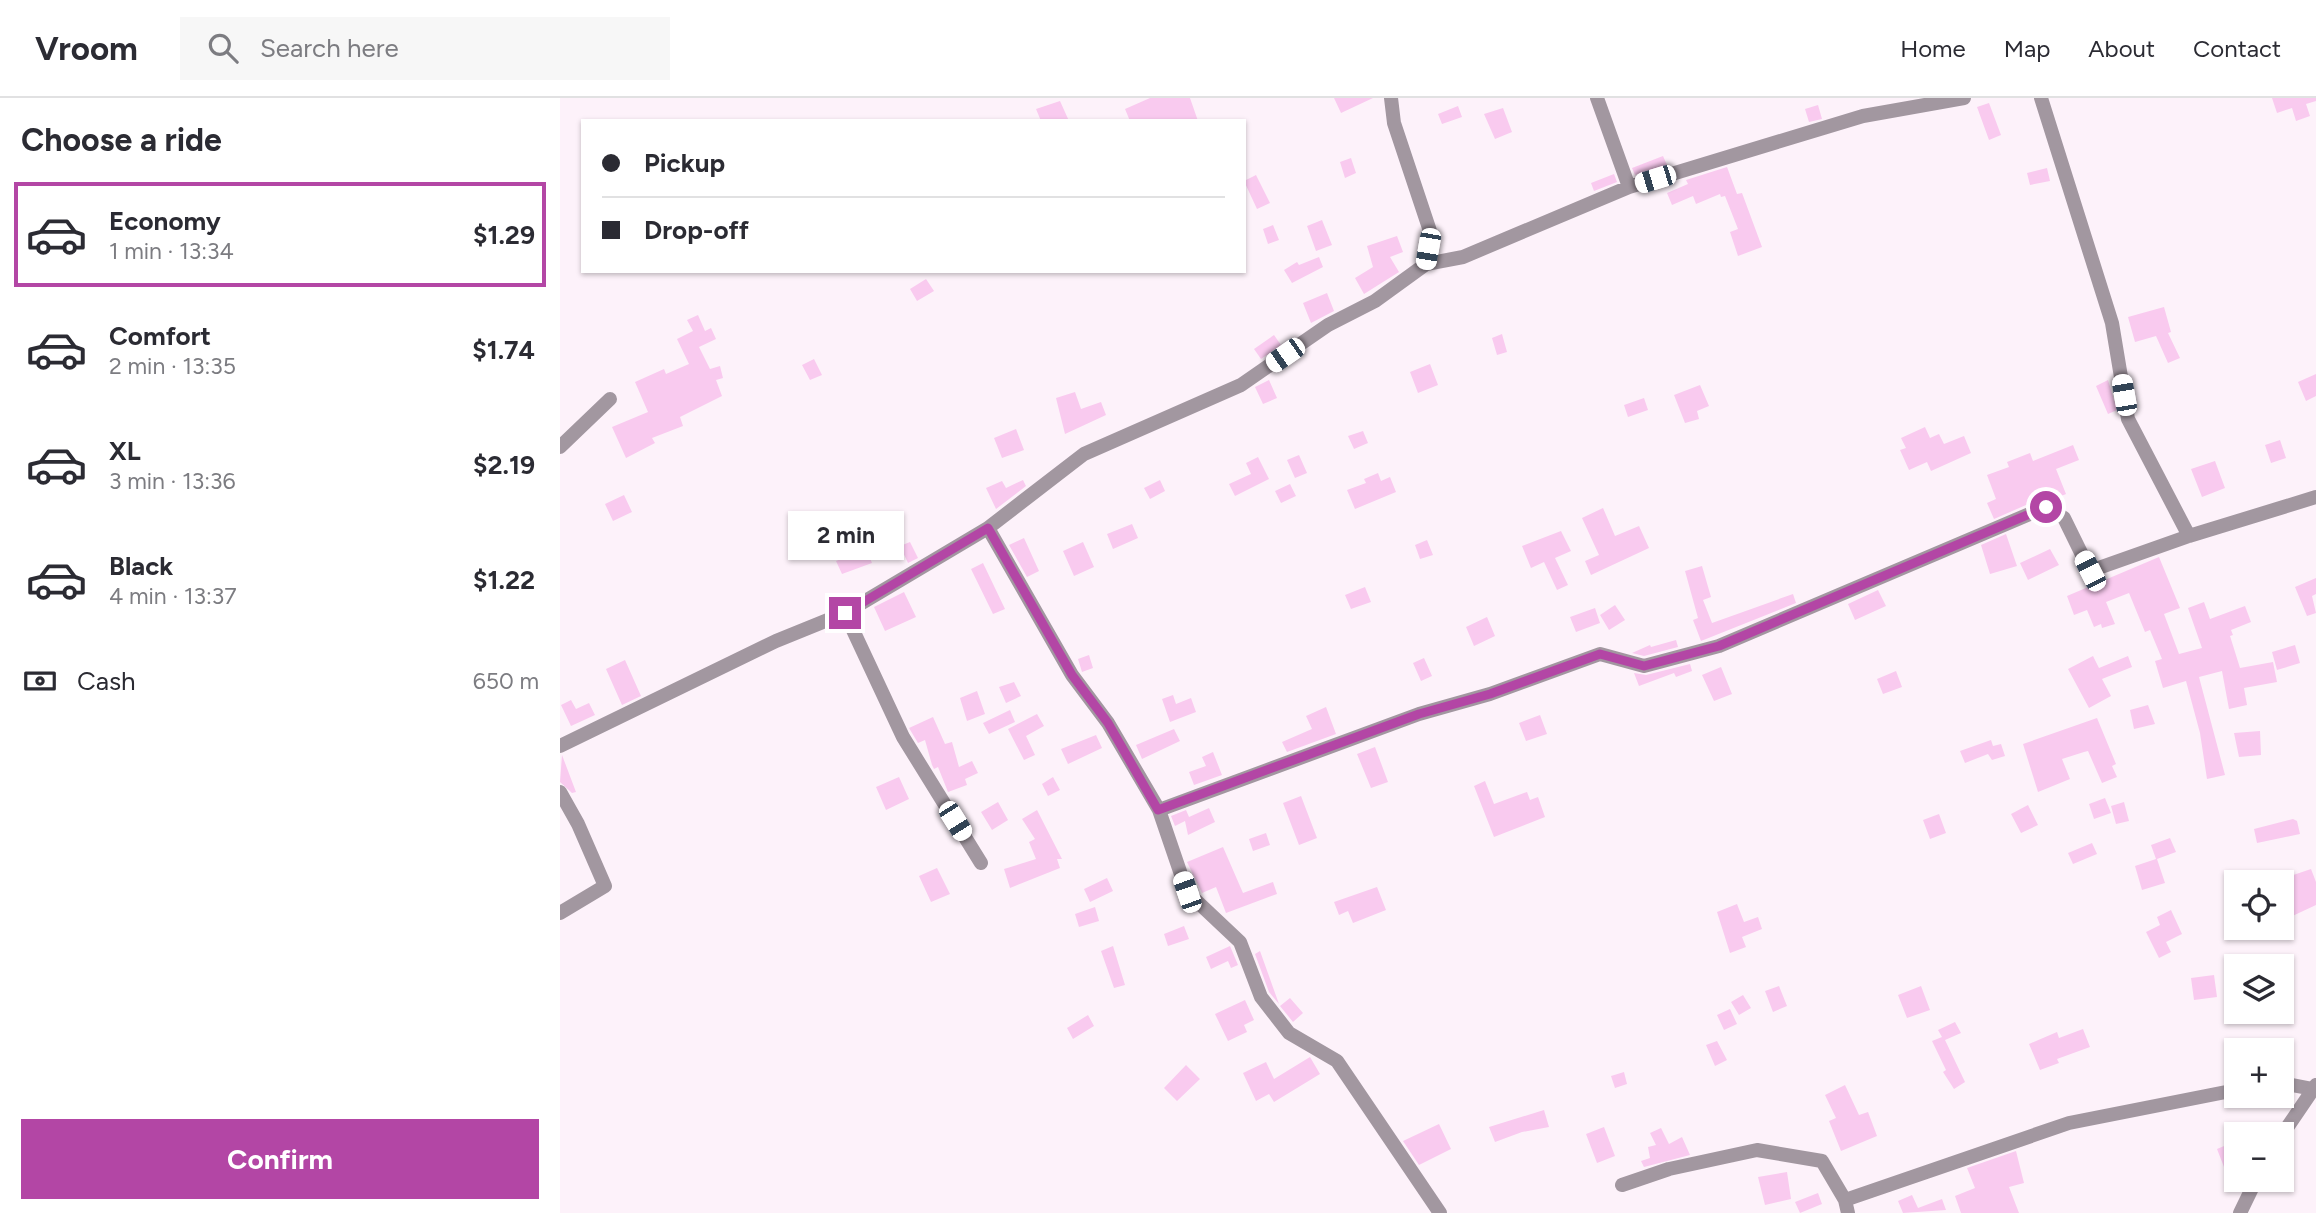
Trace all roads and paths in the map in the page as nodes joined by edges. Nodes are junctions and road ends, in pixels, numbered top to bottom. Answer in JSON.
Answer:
{"nodes":[{"id":1,"x":1391,"y":98,"type":"edge"},
{"id":2,"x":1597,"y":98,"type":"edge"},
{"id":3,"x":1964,"y":98,"type":"edge"},
{"id":4,"x":2041,"y":98,"type":"edge"},
{"id":5,"x":1629,"y":187,"type":"junction"},
{"id":6,"x":1426,"y":264,"type":"junction"},
{"id":7,"x":610,"y":399,"type":"dead end"},
{"id":8,"x":560,"y":447,"type":"edge"},
{"id":9,"x":2316,"y":497,"type":"edge"},
{"id":10,"x":988,"y":528,"type":"junction"},
{"id":11,"x":2189,"y":536,"type":"junction"},
{"id":12,"x":845,"y":613,"type":"junction"},
{"id":13,"x":560,"y":746,"type":"edge"},
{"id":14,"x":560,"y":792,"type":"edge"},
{"id":15,"x":1158,"y":810,"type":"junction"},
{"id":16,"x":981,"y":863,"type":"dead end"},
{"id":17,"x":560,"y":913,"type":"edge"},
{"id":18,"x":2294,"y":1084,"type":"edge"},
{"id":19,"x":2314,"y":1087,"type":"edge"},
{"id":20,"x":2224,"y":1092,"type":"edge"},
{"id":21,"x":2291,"y":1122,"type":"edge"},
{"id":22,"x":1622,"y":1185,"type":"dead end"},
{"id":23,"x":2250,"y":1192,"type":"edge"},
{"id":24,"x":1847,"y":1207,"type":"edge"},
{"id":25,"x":1440,"y":1213,"type":"edge"},
{"id":26,"x":2240,"y":1213,"type":"edge"}],
"edges":[{"from":1,"to":6,"type":"street"},
{"from":2,"to":5,"type":"street"},
{"from":3,"to":5,"type":"street"},
{"from":4,"to":11,"type":"street"},
{"from":5,"to":6,"type":"street"},
{"from":6,"to":10,"type":"street"},
{"from":7,"to":8,"type":"street"},
{"from":9,"to":11,"type":"street"},
{"from":10,"to":12,"type":"street"},
{"from":10,"to":15,"type":"street"},
{"from":11,"to":15,"type":"street"},
{"from":12,"to":13,"type":"street"},
{"from":12,"to":16,"type":"street"},
{"from":14,"to":17,"type":"street"},
{"from":15,"to":25,"type":"street"},
{"from":18,"to":19,"type":"street"},
{"from":19,"to":21,"type":"street"},
{"from":20,"to":24,"type":"street"},
{"from":22,"to":24,"type":"street"},
{"from":23,"to":26,"type":"street"}]}
